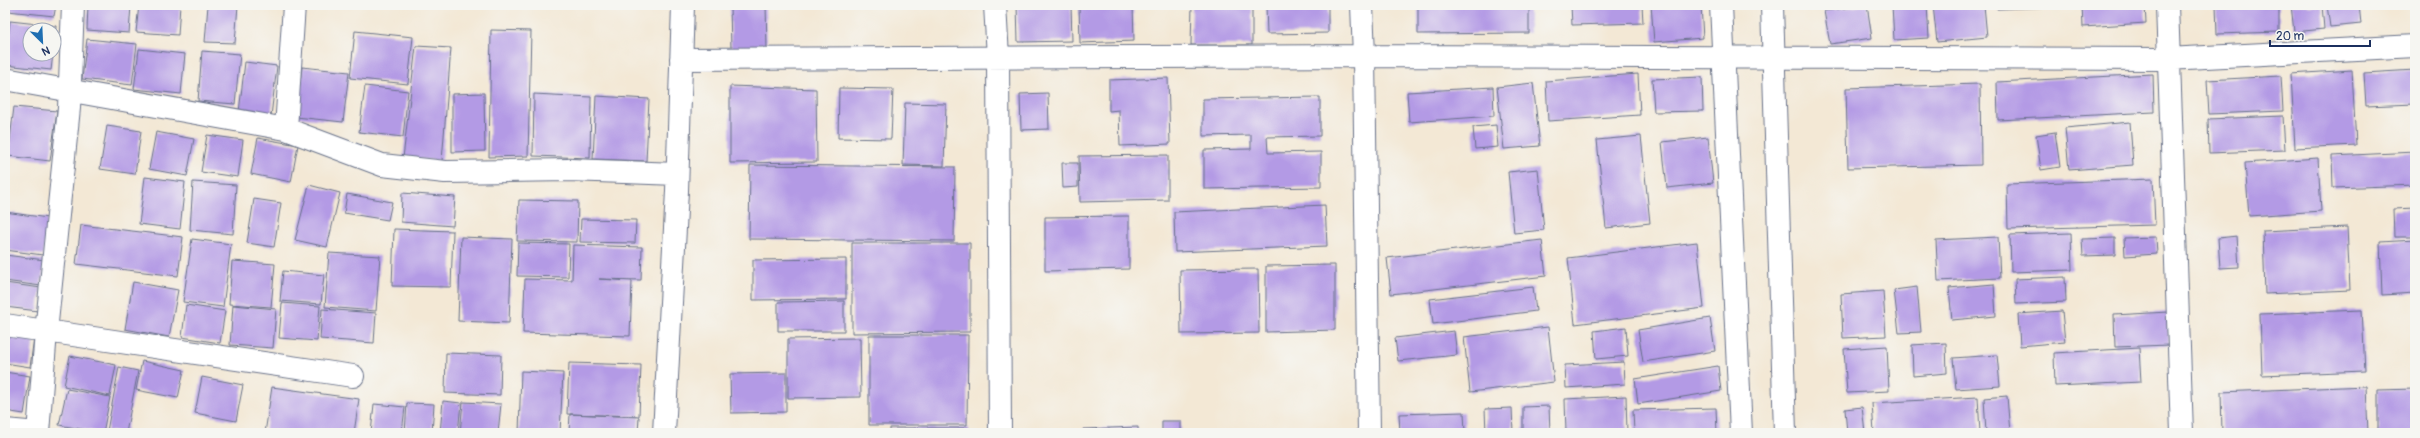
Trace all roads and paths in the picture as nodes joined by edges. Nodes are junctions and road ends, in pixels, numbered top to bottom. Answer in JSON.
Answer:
{"nodes":[{"id":1,"x":73,"y":5,"type":"edge"},
{"id":2,"x":294,"y":5,"type":"edge"},
{"id":3,"x":683,"y":5,"type":"edge"},
{"id":4,"x":995,"y":5,"type":"edge"},
{"id":5,"x":1362,"y":5,"type":"edge"},
{"id":6,"x":1721,"y":5,"type":"edge"},
{"id":7,"x":1772,"y":5,"type":"edge"},
{"id":8,"x":2167,"y":5,"type":"edge"},
{"id":9,"x":2415,"y":46,"type":"edge"},
{"id":10,"x":1364,"y":56,"type":"junction"},
{"id":11,"x":998,"y":57,"type":"junction"},
{"id":12,"x":1724,"y":58,"type":"junction"},
{"id":13,"x":1775,"y":58,"type":"junction"},
{"id":14,"x":682,"y":59,"type":"junction"},
{"id":15,"x":2168,"y":59,"type":"junction"},
{"id":16,"x":5,"y":79,"type":"edge"},
{"id":17,"x":69,"y":91,"type":"junction"},
{"id":18,"x":286,"y":129,"type":"junction"},
{"id":19,"x":677,"y":174,"type":"junction"},
{"id":20,"x":5,"y":325,"type":"edge"},
{"id":21,"x":46,"y":332,"type":"junction"},
{"id":22,"x":353,"y":376,"type":"dead end"},
{"id":23,"x":5,"y":430,"type":"edge"},
{"id":24,"x":38,"y":433,"type":"edge"},
{"id":25,"x":664,"y":433,"type":"edge"},
{"id":26,"x":1000,"y":433,"type":"edge"},
{"id":27,"x":1369,"y":433,"type":"edge"},
{"id":28,"x":1741,"y":433,"type":"edge"},
{"id":29,"x":1786,"y":433,"type":"edge"},
{"id":30,"x":2182,"y":433,"type":"edge"}],
"edges":[{"from":1,"to":17,"type":"street"},
{"from":2,"to":18,"type":"street"},
{"from":3,"to":14,"type":"street"},
{"from":4,"to":11,"type":"street"},
{"from":5,"to":10,"type":"street"},
{"from":6,"to":12,"type":"street"},
{"from":7,"to":13,"type":"street"},
{"from":8,"to":15,"type":"street"},
{"from":9,"to":15,"type":"street"},
{"from":10,"to":11,"type":"street"},
{"from":10,"to":12,"type":"street"},
{"from":10,"to":27,"type":"street"},
{"from":11,"to":14,"type":"street"},
{"from":11,"to":26,"type":"street"},
{"from":12,"to":13,"type":"street"},
{"from":12,"to":28,"type":"street"},
{"from":13,"to":15,"type":"street"},
{"from":13,"to":29,"type":"street"},
{"from":14,"to":19,"type":"street"},
{"from":15,"to":30,"type":"street"},
{"from":16,"to":17,"type":"street"},
{"from":17,"to":18,"type":"street"},
{"from":17,"to":21,"type":"street"},
{"from":18,"to":19,"type":"street"},
{"from":19,"to":25,"type":"street"},
{"from":20,"to":21,"type":"street"},
{"from":21,"to":22,"type":"street"},
{"from":21,"to":24,"type":"street"},
{"from":23,"to":24,"type":"street"}]}
